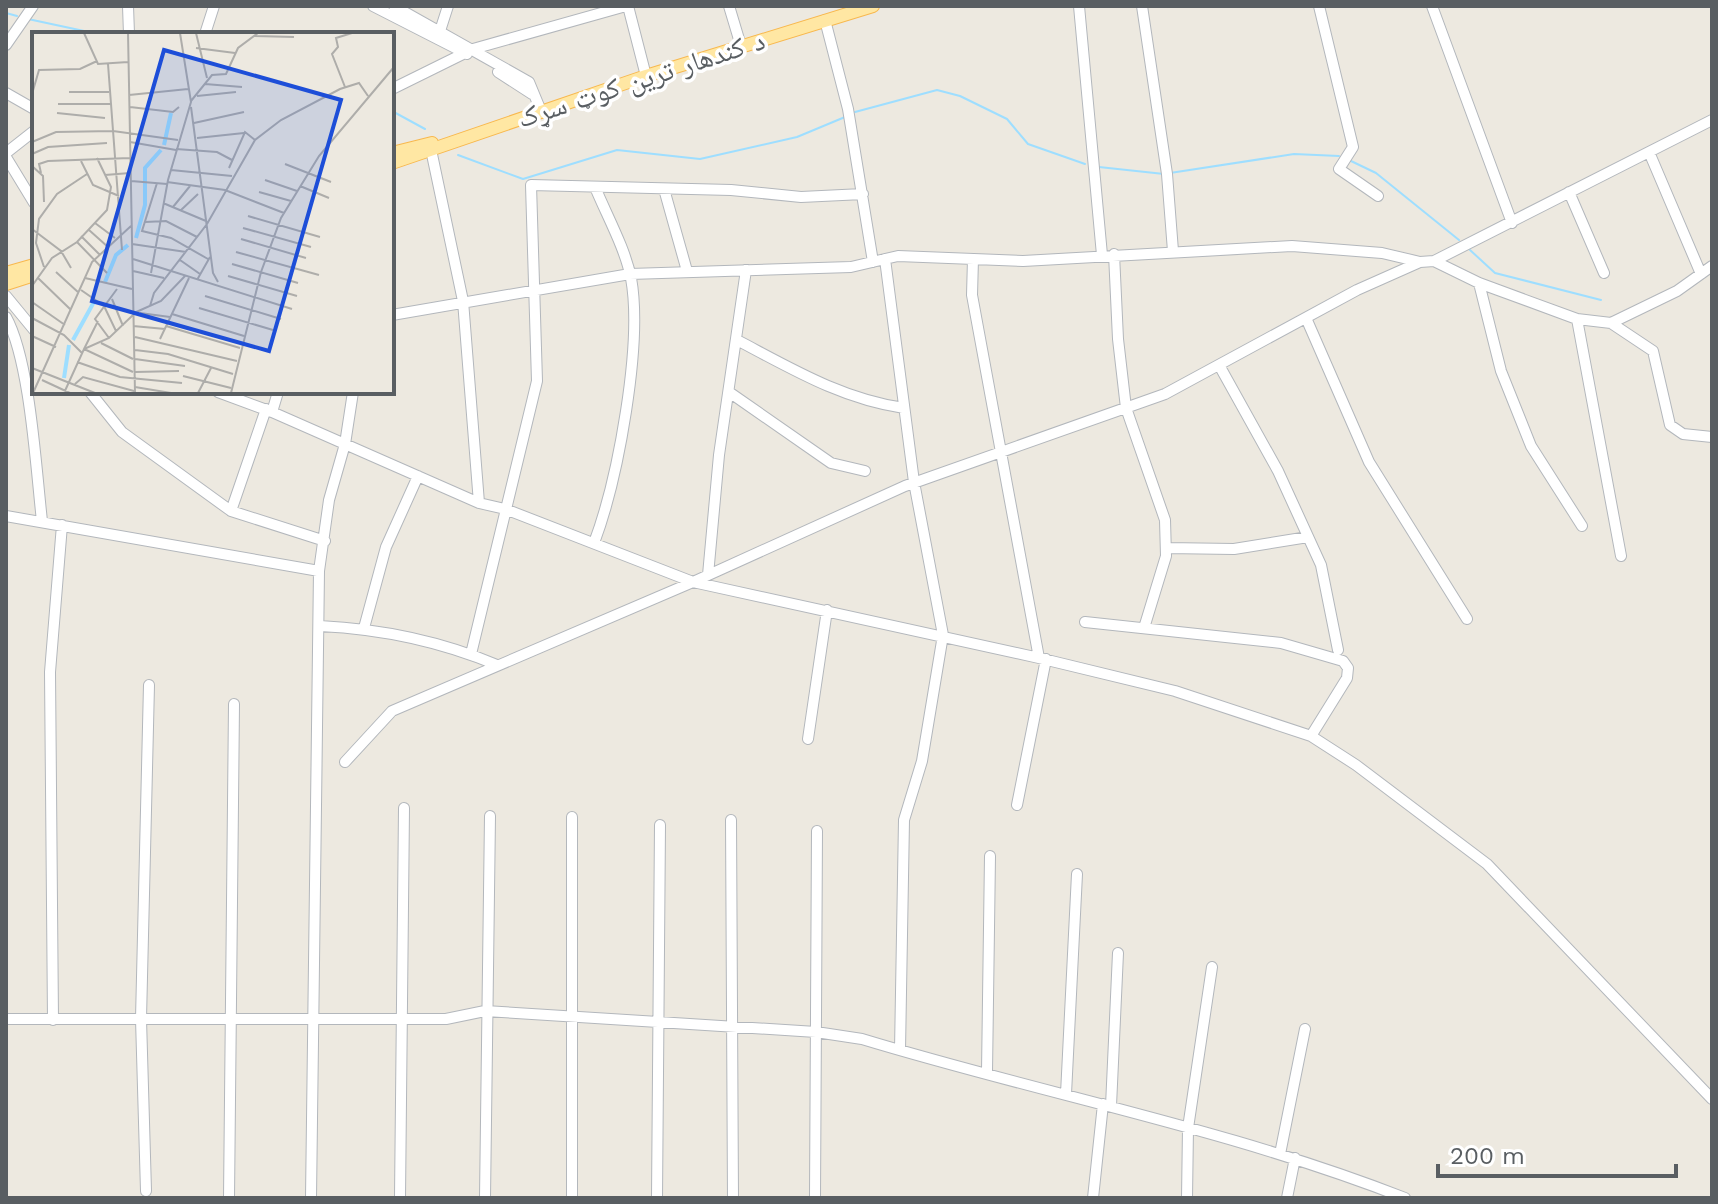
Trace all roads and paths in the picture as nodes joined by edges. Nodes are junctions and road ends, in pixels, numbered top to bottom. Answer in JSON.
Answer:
{"nodes":[{"id":1,"x":33,"y":6,"type":"edge"},
{"id":2,"x":128,"y":6,"type":"edge"},
{"id":3,"x":214,"y":6,"type":"edge"},
{"id":4,"x":373,"y":6,"type":"edge"},
{"id":5,"x":394,"y":6,"type":"edge"},
{"id":6,"x":448,"y":6,"type":"edge"},
{"id":7,"x":627,"y":6,"type":"edge"},
{"id":8,"x":729,"y":6,"type":"edge"},
{"id":9,"x":873,"y":6,"type":"edge"},
{"id":10,"x":1079,"y":6,"type":"edge"},
{"id":11,"x":1142,"y":6,"type":"edge"},
{"id":12,"x":1319,"y":6,"type":"edge"},
{"id":13,"x":1432,"y":6,"type":"edge"},
{"id":14,"x":825,"y":20,"type":"junction"},
{"id":15,"x":440,"y":31,"type":"junction"},
{"id":16,"x":129,"y":32,"type":"edge"},
{"id":17,"x":206,"y":32,"type":"edge"},
{"id":18,"x":6,"y":45,"type":"edge"},
{"id":19,"x":741,"y":46,"type":"junction"},
{"id":20,"x":469,"y":51,"type":"junction"},
{"id":21,"x":646,"y":76,"type":"junction"},
{"id":22,"x":394,"y":88,"type":"edge"},
{"id":23,"x":6,"y":93,"type":"edge"},
{"id":24,"x":32,"y":108,"type":"edge"},
{"id":25,"x":541,"y":111,"type":"junction"},
{"id":26,"x":1712,"y":120,"type":"edge"},
{"id":27,"x":32,"y":133,"type":"edge"},
{"id":28,"x":430,"y":146,"type":"junction"},
{"id":29,"x":1649,"y":152,"type":"junction"},
{"id":30,"x":394,"y":153,"type":"edge"},
{"id":31,"x":6,"y":155,"type":"edge"},
{"id":32,"x":394,"y":162,"type":"edge"},
{"id":33,"x":595,"y":187,"type":"junction"},
{"id":34,"x":664,"y":189,"type":"junction"},
{"id":35,"x":1569,"y":192,"type":"junction"},
{"id":36,"x":863,"y":194,"type":"junction"},
{"id":37,"x":1378,"y":196,"type":"dead end"},
{"id":38,"x":32,"y":200,"type":"edge"},
{"id":39,"x":1512,"y":223,"type":"junction"},
{"id":40,"x":1173,"y":251,"type":"junction"},
{"id":41,"x":1114,"y":254,"type":"junction"},
{"id":42,"x":1102,"y":255,"type":"junction"},
{"id":43,"x":885,"y":259,"type":"junction"},
{"id":44,"x":973,"y":259,"type":"junction"},
{"id":45,"x":1434,"y":261,"type":"junction"},
{"id":46,"x":873,"y":262,"type":"junction"},
{"id":47,"x":1420,"y":262,"type":"junction"},
{"id":48,"x":32,"y":266,"type":"edge"},
{"id":49,"x":1712,"y":266,"type":"edge"},
{"id":50,"x":746,"y":270,"type":"junction"},
{"id":51,"x":687,"y":271,"type":"junction"},
{"id":52,"x":6,"y":273,"type":"edge"},
{"id":53,"x":1604,"y":273,"type":"dead end"},
{"id":54,"x":630,"y":274,"type":"junction"},
{"id":55,"x":1701,"y":274,"type":"junction"},
{"id":56,"x":32,"y":276,"type":"edge"},
{"id":57,"x":1479,"y":283,"type":"junction"},
{"id":58,"x":6,"y":284,"type":"edge"},
{"id":59,"x":532,"y":290,"type":"junction"},
{"id":60,"x":6,"y":296,"type":"edge"},
{"id":61,"x":463,"y":301,"type":"junction"},
{"id":62,"x":394,"y":315,"type":"edge"},
{"id":63,"x":6,"y":317,"type":"edge"},
{"id":64,"x":1306,"y":318,"type":"junction"},
{"id":65,"x":1577,"y":319,"type":"junction"},
{"id":66,"x":1611,"y":323,"type":"junction"},
{"id":67,"x":32,"y":328,"type":"edge"},
{"id":68,"x":737,"y":340,"type":"junction"},
{"id":69,"x":1219,"y":365,"type":"junction"},
{"id":70,"x":729,"y":392,"type":"junction"},
{"id":71,"x":92,"y":394,"type":"edge"},
{"id":72,"x":223,"y":394,"type":"edge"},
{"id":73,"x":277,"y":394,"type":"edge"},
{"id":74,"x":353,"y":394,"type":"edge"},
{"id":75,"x":904,"y":408,"type":"junction"},
{"id":76,"x":1126,"y":408,"type":"junction"},
{"id":77,"x":269,"y":411,"type":"junction"},
{"id":78,"x":1712,"y":437,"type":"edge"},
{"id":79,"x":345,"y":444,"type":"junction"},
{"id":80,"x":1002,"y":451,"type":"junction"},
{"id":81,"x":865,"y":471,"type":"dead end"},
{"id":82,"x":418,"y":476,"type":"junction"},
{"id":83,"x":914,"y":482,"type":"junction"},
{"id":84,"x":479,"y":503,"type":"junction"},
{"id":85,"x":505,"y":509,"type":"junction"},
{"id":86,"x":231,"y":511,"type":"junction"},
{"id":87,"x":6,"y":516,"type":"edge"},
{"id":88,"x":42,"y":521,"type":"junction"},
{"id":89,"x":62,"y":525,"type":"junction"},
{"id":90,"x":1582,"y":526,"type":"dead end"},
{"id":91,"x":1308,"y":537,"type":"junction"},
{"id":92,"x":325,"y":541,"type":"junction"},
{"id":93,"x":594,"y":543,"type":"junction"},
{"id":94,"x":1166,"y":548,"type":"junction"},
{"id":95,"x":1621,"y":556,"type":"dead end"},
{"id":96,"x":319,"y":571,"type":"junction"},
{"id":97,"x":708,"y":575,"type":"junction"},
{"id":98,"x":693,"y":582,"type":"junction"},
{"id":99,"x":827,"y":610,"type":"junction"},
{"id":100,"x":1467,"y":619,"type":"dead end"},
{"id":101,"x":1085,"y":622,"type":"dead end"},
{"id":102,"x":320,"y":626,"type":"junction"},
{"id":103,"x":364,"y":628,"type":"junction"},
{"id":104,"x":1144,"y":628,"type":"junction"},
{"id":105,"x":943,"y":635,"type":"junction"},
{"id":106,"x":1338,"y":650,"type":"dead end"},
{"id":107,"x":471,"y":654,"type":"junction"},
{"id":108,"x":1043,"y":658,"type":"junction"},
{"id":109,"x":497,"y":665,"type":"junction"},
{"id":110,"x":149,"y":685,"type":"dead end"},
{"id":111,"x":234,"y":704,"type":"dead end"},
{"id":112,"x":1311,"y":736,"type":"junction"},
{"id":113,"x":808,"y":739,"type":"dead end"},
{"id":114,"x":345,"y":762,"type":"dead end"},
{"id":115,"x":1017,"y":805,"type":"dead end"},
{"id":116,"x":404,"y":808,"type":"dead end"},
{"id":117,"x":490,"y":816,"type":"dead end"},
{"id":118,"x":572,"y":817,"type":"dead end"},
{"id":119,"x":731,"y":820,"type":"dead end"},
{"id":120,"x":660,"y":825,"type":"dead end"},
{"id":121,"x":817,"y":831,"type":"dead end"},
{"id":122,"x":990,"y":856,"type":"dead end"},
{"id":123,"x":1077,"y":874,"type":"dead end"},
{"id":124,"x":1118,"y":953,"type":"dead end"},
{"id":125,"x":1212,"y":967,"type":"dead end"},
{"id":126,"x":485,"y":1011,"type":"junction"},
{"id":127,"x":571,"y":1017,"type":"junction"},
{"id":128,"x":230,"y":1018,"type":"junction"},
{"id":129,"x":6,"y":1019,"type":"edge"},
{"id":130,"x":141,"y":1019,"type":"junction"},
{"id":131,"x":53,"y":1020,"type":"junction"},
{"id":132,"x":400,"y":1020,"type":"junction"},
{"id":133,"x":312,"y":1021,"type":"junction"},
{"id":134,"x":658,"y":1022,"type":"junction"},
{"id":135,"x":732,"y":1027,"type":"junction"},
{"id":136,"x":1305,"y":1029,"type":"dead end"},
{"id":137,"x":816,"y":1032,"type":"junction"},
{"id":138,"x":900,"y":1050,"type":"junction"},
{"id":139,"x":987,"y":1072,"type":"junction"},
{"id":140,"x":1066,"y":1094,"type":"junction"},
{"id":141,"x":1712,"y":1099,"type":"edge"},
{"id":142,"x":1107,"y":1105,"type":"junction"},
{"id":143,"x":1188,"y":1128,"type":"junction"},
{"id":144,"x":1280,"y":1154,"type":"junction"},
{"id":145,"x":1295,"y":1158,"type":"junction"},
{"id":146,"x":146,"y":1191,"type":"dead end"},
{"id":147,"x":229,"y":1198,"type":"edge"},
{"id":148,"x":311,"y":1198,"type":"edge"},
{"id":149,"x":400,"y":1198,"type":"edge"},
{"id":150,"x":485,"y":1198,"type":"edge"},
{"id":151,"x":572,"y":1198,"type":"edge"},
{"id":152,"x":657,"y":1198,"type":"edge"},
{"id":153,"x":733,"y":1198,"type":"edge"},
{"id":154,"x":815,"y":1198,"type":"edge"},
{"id":155,"x":1093,"y":1198,"type":"edge"},
{"id":156,"x":1187,"y":1198,"type":"edge"},
{"id":157,"x":1287,"y":1198,"type":"edge"},
{"id":158,"x":1405,"y":1198,"type":"edge"}],
"edges":[{"from":1,"to":18,"type":"street"},
{"from":2,"to":16,"type":"street"},
{"from":3,"to":17,"type":"street"},
{"from":4,"to":20,"type":"street"},
{"from":5,"to":15,"type":"street"},
{"from":6,"to":15,"type":"street"},
{"from":7,"to":20,"type":"street"},
{"from":7,"to":21,"type":"street"},
{"from":8,"to":19,"type":"street"},
{"from":9,"to":14,"type":"main road","name":"د کندهار ترين کوټ سړک"},
{"from":10,"to":42,"type":"street"},
{"from":11,"to":40,"type":"street"},
{"from":12,"to":37,"type":"street"},
{"from":13,"to":39,"type":"street"},
{"from":14,"to":19,"type":"main road","name":"د کندهار ترين کوټ سړک"},
{"from":14,"to":36,"type":"street"},
{"from":15,"to":20,"type":"street"},
{"from":19,"to":21,"type":"main road","name":"د کندهار ترين کوټ سړک"},
{"from":20,"to":22,"type":"street"},
{"from":20,"to":25,"type":"street"},
{"from":21,"to":25,"type":"main road","name":"د کندهار ترين کوټ سړک"},
{"from":23,"to":24,"type":"street"},
{"from":25,"to":28,"type":"main road","name":"د کندهار ترين کوټ سړک"},
{"from":26,"to":29,"type":"street"},
{"from":27,"to":31,"type":"street"},
{"from":28,"to":30,"type":"main road","name":"د کندهار ترين کوټ سړک"},
{"from":28,"to":32,"type":"main road","name":"د کندهار ترين کوټ سړک"},
{"from":28,"to":61,"type":"street"},
{"from":29,"to":35,"type":"street"},
{"from":29,"to":55,"type":"street"},
{"from":31,"to":38,"type":"street"},
{"from":33,"to":34,"type":"street"},
{"from":33,"to":54,"type":"street"},
{"from":33,"to":59,"type":"street"},
{"from":34,"to":36,"type":"street"},
{"from":34,"to":51,"type":"street"},
{"from":35,"to":39,"type":"street"},
{"from":35,"to":53,"type":"street"},
{"from":36,"to":46,"type":"street"},
{"from":39,"to":45,"type":"street"},
{"from":40,"to":41,"type":"street"},
{"from":40,"to":47,"type":"street"},
{"from":41,"to":42,"type":"street"},
{"from":41,"to":76,"type":"street"},
{"from":42,"to":44,"type":"street"},
{"from":43,"to":44,"type":"street"},
{"from":43,"to":46,"type":"street"},
{"from":43,"to":75,"type":"street"},
{"from":44,"to":80,"type":"street"},
{"from":45,"to":47,"type":"street"},
{"from":45,"to":57,"type":"street"},
{"from":46,"to":50,"type":"street"},
{"from":47,"to":64,"type":"street"},
{"from":48,"to":52,"type":"main road"},
{"from":49,"to":55,"type":"street"},
{"from":50,"to":51,"type":"street"},
{"from":50,"to":68,"type":"street"},
{"from":51,"to":54,"type":"street"},
{"from":54,"to":59,"type":"street"},
{"from":54,"to":93,"type":"street"},
{"from":55,"to":66,"type":"street"},
{"from":56,"to":58,"type":"main road"},
{"from":57,"to":65,"type":"street"},
{"from":57,"to":90,"type":"street"},
{"from":59,"to":61,"type":"street"},
{"from":59,"to":85,"type":"street"},
{"from":60,"to":67,"type":"street"},
{"from":61,"to":62,"type":"street"},
{"from":61,"to":84,"type":"street"},
{"from":63,"to":88,"type":"street"},
{"from":64,"to":69,"type":"street"},
{"from":64,"to":100,"type":"street"},
{"from":65,"to":66,"type":"street"},
{"from":65,"to":95,"type":"street"},
{"from":66,"to":78,"type":"street"},
{"from":68,"to":70,"type":"street"},
{"from":68,"to":75,"type":"street"},
{"from":69,"to":76,"type":"street"},
{"from":69,"to":91,"type":"street"},
{"from":70,"to":81,"type":"street"},
{"from":70,"to":97,"type":"street"},
{"from":71,"to":86,"type":"street"},
{"from":72,"to":77,"type":"street"},
{"from":73,"to":77,"type":"street"},
{"from":74,"to":79,"type":"street"},
{"from":75,"to":83,"type":"street"},
{"from":76,"to":80,"type":"street"},
{"from":76,"to":94,"type":"street"},
{"from":77,"to":79,"type":"street"},
{"from":77,"to":86,"type":"street"},
{"from":79,"to":82,"type":"street"},
{"from":79,"to":92,"type":"street"},
{"from":80,"to":83,"type":"street"},
{"from":80,"to":108,"type":"street"},
{"from":82,"to":84,"type":"street"},
{"from":82,"to":103,"type":"street"},
{"from":83,"to":97,"type":"street"},
{"from":83,"to":105,"type":"street"},
{"from":84,"to":85,"type":"street"},
{"from":85,"to":93,"type":"street"},
{"from":85,"to":107,"type":"street"},
{"from":86,"to":92,"type":"street"},
{"from":87,"to":88,"type":"street"},
{"from":88,"to":89,"type":"street"},
{"from":89,"to":96,"type":"street"},
{"from":89,"to":131,"type":"street"},
{"from":91,"to":94,"type":"street"},
{"from":91,"to":106,"type":"street"},
{"from":92,"to":96,"type":"street"},
{"from":93,"to":98,"type":"street"},
{"from":94,"to":104,"type":"street"},
{"from":96,"to":102,"type":"street"},
{"from":97,"to":98,"type":"street"},
{"from":98,"to":99,"type":"street"},
{"from":98,"to":109,"type":"street"},
{"from":99,"to":105,"type":"street"},
{"from":99,"to":113,"type":"street"},
{"from":101,"to":104,"type":"street"},
{"from":102,"to":103,"type":"street"},
{"from":102,"to":133,"type":"street"},
{"from":103,"to":107,"type":"street"},
{"from":104,"to":112,"type":"street"},
{"from":105,"to":108,"type":"street"},
{"from":105,"to":138,"type":"street"},
{"from":107,"to":109,"type":"street"},
{"from":108,"to":112,"type":"street"},
{"from":108,"to":115,"type":"street"},
{"from":109,"to":114,"type":"street"},
{"from":110,"to":130,"type":"street"},
{"from":111,"to":128,"type":"street"},
{"from":112,"to":141,"type":"street"},
{"from":116,"to":132,"type":"street"},
{"from":117,"to":126,"type":"street"},
{"from":118,"to":127,"type":"street"},
{"from":119,"to":135,"type":"street"},
{"from":120,"to":134,"type":"street"},
{"from":121,"to":137,"type":"street"},
{"from":122,"to":139,"type":"street"},
{"from":123,"to":140,"type":"street"},
{"from":124,"to":142,"type":"street"},
{"from":125,"to":143,"type":"street"},
{"from":126,"to":127,"type":"street"},
{"from":126,"to":132,"type":"street"},
{"from":126,"to":150,"type":"street"},
{"from":127,"to":134,"type":"street"},
{"from":127,"to":151,"type":"street"},
{"from":128,"to":130,"type":"street"},
{"from":128,"to":133,"type":"street"},
{"from":128,"to":147,"type":"street"},
{"from":129,"to":131,"type":"street"},
{"from":130,"to":131,"type":"street"},
{"from":130,"to":146,"type":"street"},
{"from":132,"to":133,"type":"street"},
{"from":132,"to":149,"type":"street"},
{"from":133,"to":148,"type":"street"},
{"from":134,"to":135,"type":"street"},
{"from":134,"to":152,"type":"street"},
{"from":135,"to":137,"type":"street"},
{"from":135,"to":153,"type":"street"},
{"from":136,"to":144,"type":"street"},
{"from":137,"to":138,"type":"street"},
{"from":137,"to":154,"type":"street"},
{"from":138,"to":139,"type":"street"},
{"from":139,"to":140,"type":"street"},
{"from":140,"to":142,"type":"street"},
{"from":142,"to":143,"type":"street"},
{"from":142,"to":155,"type":"street"},
{"from":143,"to":144,"type":"street"},
{"from":143,"to":156,"type":"street"},
{"from":144,"to":145,"type":"street"},
{"from":145,"to":157,"type":"street"},
{"from":145,"to":158,"type":"street"}]}
